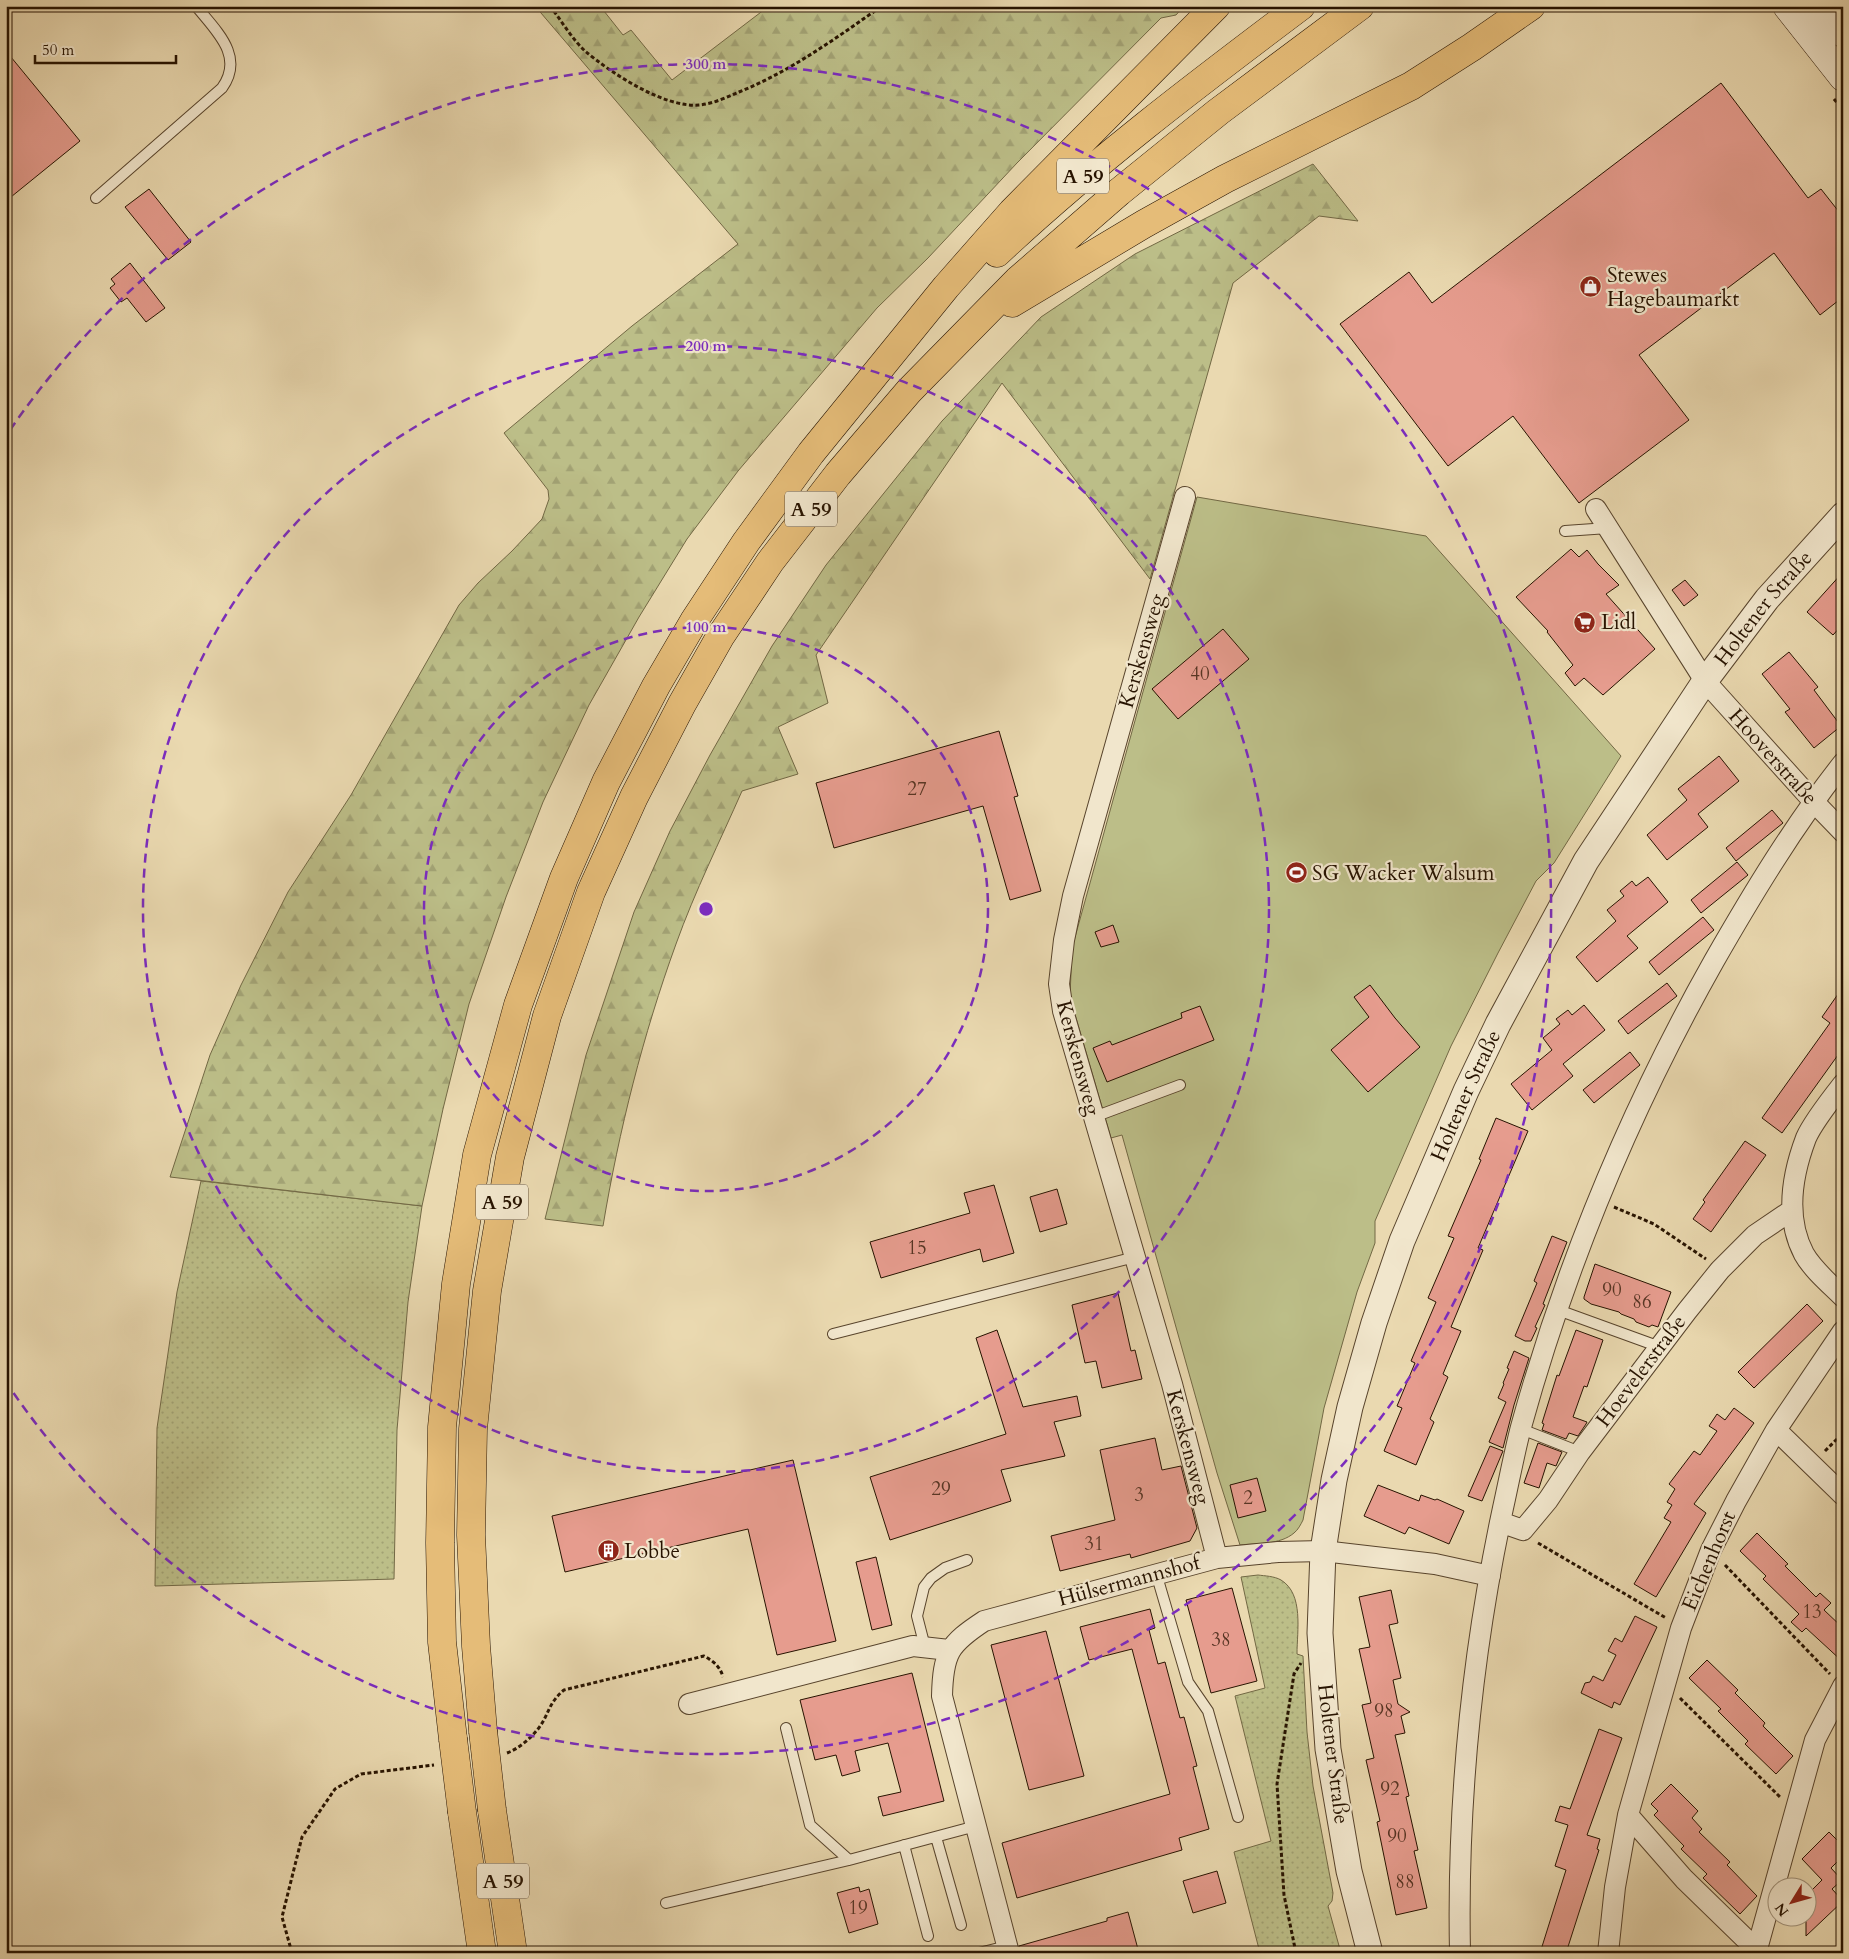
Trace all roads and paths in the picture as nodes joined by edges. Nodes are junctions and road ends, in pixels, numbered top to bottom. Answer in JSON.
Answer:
{"nodes":[{"id":1,"x":196,"y":6,"type":"edge"},
{"id":2,"x":550,"y":6,"type":"edge"},
{"id":3,"x":882,"y":6,"type":"edge"},
{"id":4,"x":1216,"y":6,"type":"edge"},
{"id":5,"x":1301,"y":6,"type":"edge"},
{"id":6,"x":1360,"y":6,"type":"edge"},
{"id":7,"x":1531,"y":6,"type":"edge"},
{"id":8,"x":1787,"y":6,"type":"edge"},
{"id":9,"x":1821,"y":6,"type":"edge"},
{"id":10,"x":1843,"y":33,"type":"edge"},
{"id":11,"x":1843,"y":78,"type":"edge"},
{"id":12,"x":96,"y":198,"type":"dead end"},
{"id":13,"x":966,"y":332,"type":"junction"},
{"id":14,"x":883,"y":366,"type":"junction"},
{"id":15,"x":1185,"y":497,"type":"dead end"},
{"id":16,"x":1596,"y":509,"type":"dead end"},
{"id":17,"x":1843,"y":516,"type":"edge"},
{"id":18,"x":1608,"y":528,"type":"junction"},
{"id":19,"x":1565,"y":530,"type":"dead end"},
{"id":20,"x":1705,"y":681,"type":"junction"},
{"id":21,"x":1843,"y":763,"type":"edge"},
{"id":22,"x":1813,"y":801,"type":"junction"},
{"id":23,"x":1843,"y":832,"type":"edge"},
{"id":24,"x":1843,"y":1084,"type":"edge"},
{"id":25,"x":1180,"y":1085,"type":"dead end"},
{"id":26,"x":1094,"y":1117,"type":"junction"},
{"id":27,"x":1597,"y":1202,"type":"junction"},
{"id":28,"x":1792,"y":1210,"type":"junction"},
{"id":29,"x":1135,"y":1258,"type":"junction"},
{"id":30,"x":1720,"y":1270,"type":"junction"},
{"id":31,"x":1843,"y":1297,"type":"edge"},
{"id":32,"x":1558,"y":1310,"type":"junction"},
{"id":33,"x":1843,"y":1331,"type":"edge"},
{"id":34,"x":833,"y":1334,"type":"dead end"},
{"id":35,"x":1660,"y":1347,"type":"junction"},
{"id":36,"x":1521,"y":1429,"type":"junction"},
{"id":37,"x":1776,"y":1430,"type":"junction"},
{"id":38,"x":1843,"y":1433,"type":"edge"},
{"id":39,"x":1580,"y":1452,"type":"junction"},
{"id":40,"x":1812,"y":1464,"type":"junction"},
{"id":41,"x":1843,"y":1495,"type":"edge"},
{"id":42,"x":1500,"y":1522,"type":"junction"},
{"id":43,"x":1523,"y":1530,"type":"junction"},
{"id":44,"x":1711,"y":1550,"type":"junction"},
{"id":45,"x":1322,"y":1551,"type":"junction"},
{"id":46,"x":1217,"y":1558,"type":"junction"},
{"id":47,"x":967,"y":1560,"type":"dead end"},
{"id":48,"x":1156,"y":1573,"type":"junction"},
{"id":49,"x":1490,"y":1576,"type":"junction"},
{"id":50,"x":1681,"y":1628,"type":"junction"},
{"id":51,"x":1320,"y":1633,"type":"junction"},
{"id":52,"x":925,"y":1648,"type":"junction"},
{"id":53,"x":949,"y":1650,"type":"junction"},
{"id":54,"x":1664,"y":1682,"type":"junction"},
{"id":55,"x":1842,"y":1686,"type":"edge"},
{"id":56,"x":689,"y":1704,"type":"dead end"},
{"id":57,"x":786,"y":1728,"type":"dead end"},
{"id":58,"x":1795,"y":1813,"type":"junction"},
{"id":59,"x":1628,"y":1815,"type":"junction"},
{"id":60,"x":1238,"y":1817,"type":"dead end"},
{"id":61,"x":976,"y":1826,"type":"junction"},
{"id":62,"x":936,"y":1837,"type":"junction"},
{"id":63,"x":904,"y":1845,"type":"junction"},
{"id":64,"x":849,"y":1860,"type":"junction"},
{"id":65,"x":666,"y":1903,"type":"dead end"},
{"id":66,"x":960,"y":1925,"type":"dead end"},
{"id":67,"x":928,"y":1936,"type":"dead end"},
{"id":68,"x":1008,"y":1949,"type":"edge"},
{"id":69,"x":1758,"y":1951,"type":"edge"},
{"id":70,"x":482,"y":1953,"type":"edge"},
{"id":71,"x":513,"y":1953,"type":"edge"},
{"id":72,"x":979,"y":1953,"type":"edge"},
{"id":73,"x":1296,"y":1953,"type":"edge"},
{"id":74,"x":1370,"y":1953,"type":"edge"},
{"id":75,"x":1460,"y":1953,"type":"edge"},
{"id":76,"x":1608,"y":1953,"type":"edge"}],
"edges":[{"from":1,"to":12,"type":"lane"},
{"from":2,"to":3,"type":"path"},
{"from":4,"to":14,"type":"highway"},
{"from":5,"to":14,"type":"highway","number":"A 59"},
{"from":6,"to":13,"type":"highway","number":"A 59"},
{"from":7,"to":13,"type":"highway"},
{"from":8,"to":11,"type":"main road"},
{"from":9,"to":10,"type":"main road"},
{"from":13,"to":71,"type":"highway","number":"A 59","bridge":true},
{"from":14,"to":70,"type":"highway","number":"A 59","bridge":true},
{"from":15,"to":26,"type":"street","name":"Kerskensweg"},
{"from":16,"to":18,"type":"street","name":"Holtener Straße"},
{"from":17,"to":20,"type":"street","name":"Holtener Straße"},
{"from":18,"to":19,"type":"lane"},
{"from":18,"to":20,"type":"street","name":"Holtener Straße"},
{"from":20,"to":22,"type":"street","name":"Hooverstraße"},
{"from":20,"to":45,"type":"street","name":"Holtener Straße"},
{"from":21,"to":22,"type":"street"},
{"from":22,"to":23,"type":"street","name":"Hooverstraße"},
{"from":22,"to":27,"type":"street"},
{"from":24,"to":28,"type":"street"},
{"from":25,"to":26,"type":"lane"},
{"from":26,"to":29,"type":"street","name":"Kerskensweg"},
{"from":27,"to":30,"type":"path"},
{"from":27,"to":32,"type":"street"},
{"from":28,"to":30,"type":"street","name":"Hoevelerstraße"},
{"from":28,"to":31,"type":"street"},
{"from":29,"to":34,"type":"lane"},
{"from":29,"to":46,"type":"street","name":"Kerskensweg"},
{"from":30,"to":35,"type":"street","name":"Hoevelerstraße"},
{"from":32,"to":35,"type":"lane"},
{"from":32,"to":36,"type":"street"},
{"from":33,"to":37,"type":"street","name":"Eichenhorst"},
{"from":35,"to":39,"type":"street","name":"Hoevelerstraße"},
{"from":36,"to":39,"type":"lane"},
{"from":36,"to":42,"type":"street"},
{"from":37,"to":40,"type":"street"},
{"from":37,"to":44,"type":"street","name":"Eichenhorst"},
{"from":38,"to":40,"type":"path"},
{"from":39,"to":43,"type":"street","name":"Hoevelerstraße"},
{"from":40,"to":41,"type":"street"},
{"from":42,"to":43,"type":"street"},
{"from":42,"to":49,"type":"street"},
{"from":43,"to":50,"type":"path"},
{"from":44,"to":50,"type":"street","name":"Eichenhorst"},
{"from":44,"to":55,"type":"path"},
{"from":45,"to":46,"type":"street","name":"Hülsermannshof"},
{"from":45,"to":49,"type":"street"},
{"from":45,"to":51,"type":"street","name":"Holtener Straße"},
{"from":46,"to":48,"type":"street","name":"Hülsermannshof"},
{"from":47,"to":52,"type":"lane"},
{"from":48,"to":53,"type":"street","name":"Hülsermannshof"},
{"from":48,"to":60,"type":"lane"},
{"from":49,"to":75,"type":"street"},
{"from":50,"to":54,"type":"street","name":"Eichenhorst"},
{"from":51,"to":73,"type":"path"},
{"from":51,"to":74,"type":"street","name":"Holtener Straße"},
{"from":52,"to":53,"type":"street"},
{"from":52,"to":56,"type":"street"},
{"from":53,"to":61,"type":"street"},
{"from":54,"to":58,"type":"path"},
{"from":54,"to":59,"type":"street","name":"Eichenhorst"},
{"from":55,"to":58,"type":"street"},
{"from":57,"to":64,"type":"lane"},
{"from":58,"to":69,"type":"street"},
{"from":59,"to":69,"type":"street"},
{"from":59,"to":76,"type":"street","name":"Eichenhorst"},
{"from":61,"to":62,"type":"lane"},
{"from":61,"to":68,"type":"street"},
{"from":62,"to":63,"type":"lane"},
{"from":62,"to":66,"type":"lane"},
{"from":63,"to":64,"type":"lane"},
{"from":63,"to":67,"type":"lane"},
{"from":64,"to":65,"type":"lane"},
{"from":68,"to":72,"type":"lane"}]}
